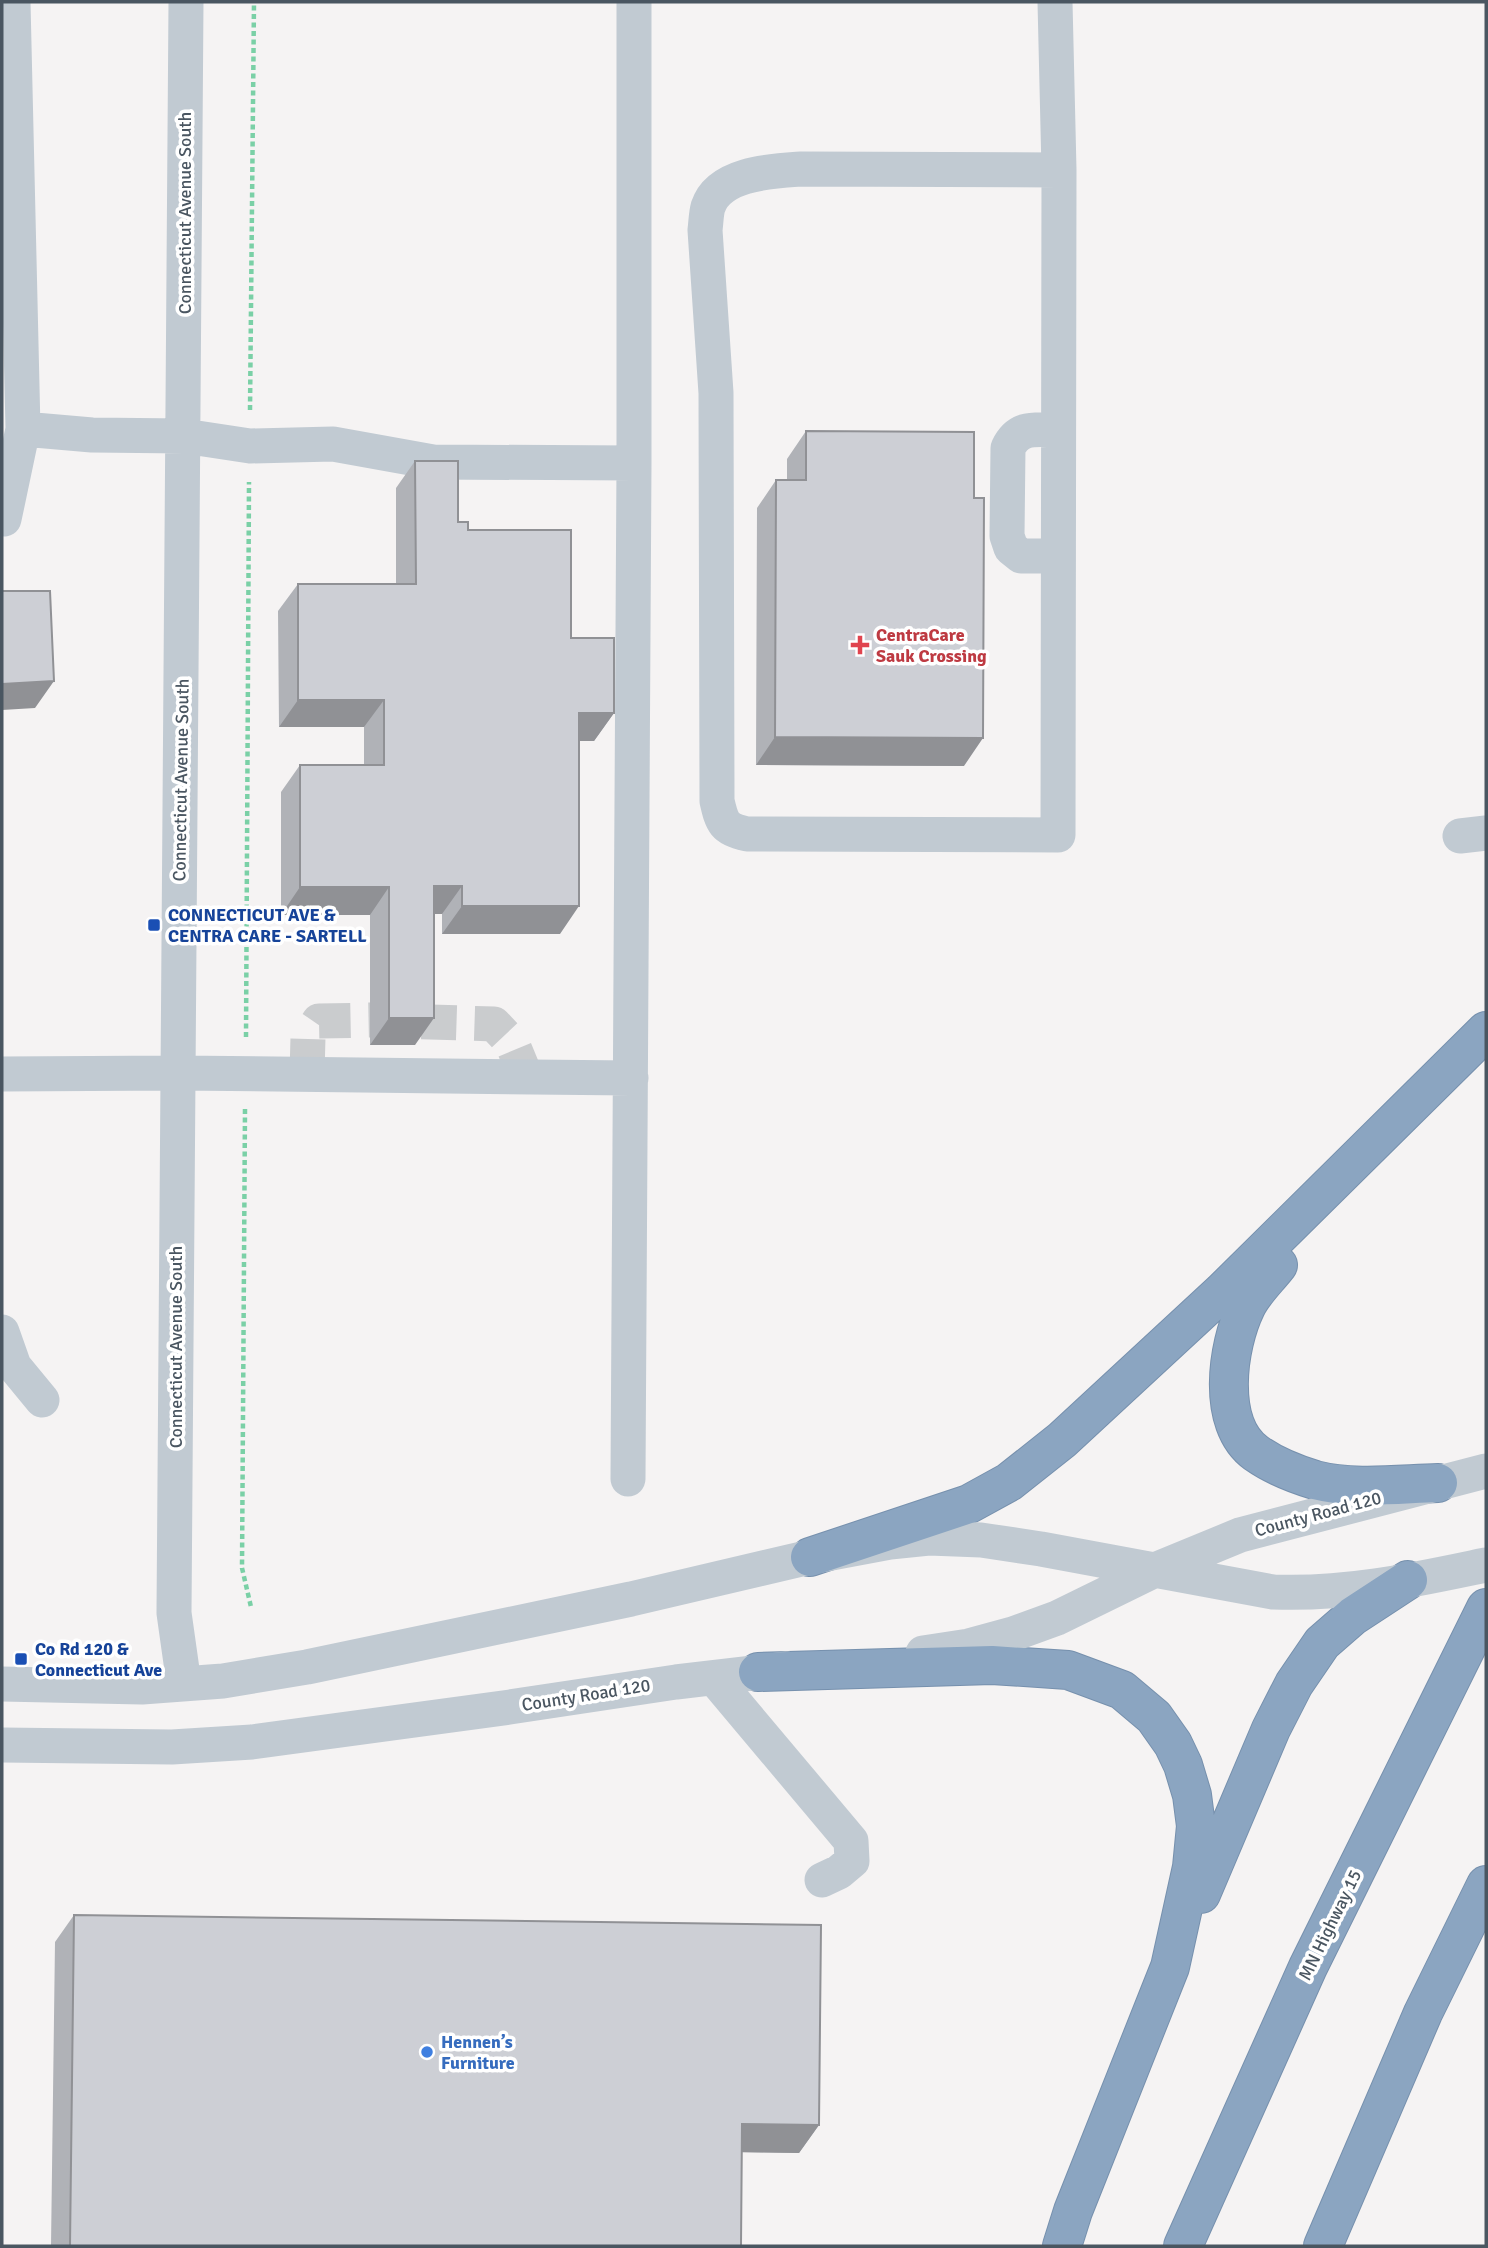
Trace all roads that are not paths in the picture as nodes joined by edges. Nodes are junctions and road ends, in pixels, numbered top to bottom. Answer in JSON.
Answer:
{"nodes":[{"id":1,"x":13,"y":2,"type":"edge"},
{"id":2,"x":186,"y":2,"type":"edge"},
{"id":3,"x":634,"y":2,"type":"edge"},
{"id":4,"x":1055,"y":2,"type":"edge"},
{"id":5,"x":1059,"y":170,"type":"junction"},
{"id":6,"x":23,"y":429,"type":"junction"},
{"id":7,"x":1058,"y":430,"type":"junction"},
{"id":8,"x":184,"y":436,"type":"junction"},
{"id":9,"x":634,"y":463,"type":"junction"},
{"id":10,"x":4,"y":519,"type":"dead end"},
{"id":11,"x":1058,"y":555,"type":"junction"},
{"id":12,"x":1486,"y":1031,"type":"edge"},
{"id":13,"x":178,"y":1073,"type":"junction"},
{"id":14,"x":2,"y":1074,"type":"edge"},
{"id":15,"x":631,"y":1078,"type":"junction"},
{"id":16,"x":1357,"y":1159,"type":"junction"},
{"id":17,"x":2,"y":1332,"type":"edge"},
{"id":18,"x":42,"y":1400,"type":"dead end"},
{"id":19,"x":1481,"y":1472,"type":"edge"},
{"id":20,"x":628,"y":1479,"type":"dead end"},
{"id":21,"x":1438,"y":1483,"type":"junction"},
{"id":22,"x":810,"y":1557,"type":"junction"},
{"id":23,"x":1486,"y":1565,"type":"edge"},
{"id":24,"x":1155,"y":1570,"type":"junction"},
{"id":25,"x":1417,"y":1579,"type":"junction"},
{"id":26,"x":1486,"y":1608,"type":"edge"},
{"id":27,"x":758,"y":1672,"type":"junction"},
{"id":28,"x":714,"y":1678,"type":"junction"},
{"id":29,"x":2,"y":1684,"type":"edge"},
{"id":30,"x":184,"y":1684,"type":"junction"},
{"id":31,"x":2,"y":1745,"type":"edge"},
{"id":32,"x":822,"y":1880,"type":"dead end"},
{"id":33,"x":1486,"y":1885,"type":"edge"},
{"id":34,"x":1166,"y":1977,"type":"junction"},
{"id":35,"x":1062,"y":2246,"type":"edge"},
{"id":36,"x":1183,"y":2246,"type":"edge"},
{"id":37,"x":1323,"y":2246,"type":"edge"}],
"edges":[{"from":1,"to":6,"type":"street"},
{"from":2,"to":8,"type":"street","name":"Connecticut Avenue South"},
{"from":3,"to":9,"type":"street"},
{"from":4,"to":5,"type":"street"},
{"from":5,"to":7,"type":"street"},
{"from":5,"to":11,"type":"street"},
{"from":6,"to":8,"type":"street"},
{"from":6,"to":10,"type":"street"},
{"from":7,"to":11,"type":"street"},
{"from":7,"to":11,"type":"street"},
{"from":8,"to":9,"type":"street"},
{"from":8,"to":13,"type":"street","name":"Connecticut Avenue South"},
{"from":9,"to":15,"type":"street"},
{"from":12,"to":16,"type":"highway"},
{"from":13,"to":14,"type":"street"},
{"from":13,"to":15,"type":"street"},
{"from":13,"to":30,"type":"street","name":"Connecticut Avenue South"},
{"from":15,"to":20,"type":"street"},
{"from":16,"to":21,"type":"highway"},
{"from":16,"to":22,"type":"highway"},
{"from":17,"to":18,"type":"street"},
{"from":19,"to":21,"type":"street","name":"County Road 120"},
{"from":21,"to":24,"type":"street","name":"County Road 120"},
{"from":22,"to":24,"type":"street"},
{"from":22,"to":30,"type":"street"},
{"from":23,"to":25,"type":"street"},
{"from":24,"to":25,"type":"street"},
{"from":24,"to":27,"type":"street","name":"County Road 120"},
{"from":25,"to":34,"type":"highway"},
{"from":26,"to":36,"type":"highway","name":"MN Highway 15"},
{"from":27,"to":28,"type":"street","name":"County Road 120"},
{"from":27,"to":34,"type":"highway"},
{"from":28,"to":31,"type":"street","name":"County Road 120"},
{"from":28,"to":32,"type":"street"},
{"from":29,"to":30,"type":"street"},
{"from":33,"to":37,"type":"highway"},
{"from":34,"to":35,"type":"highway"}]}
